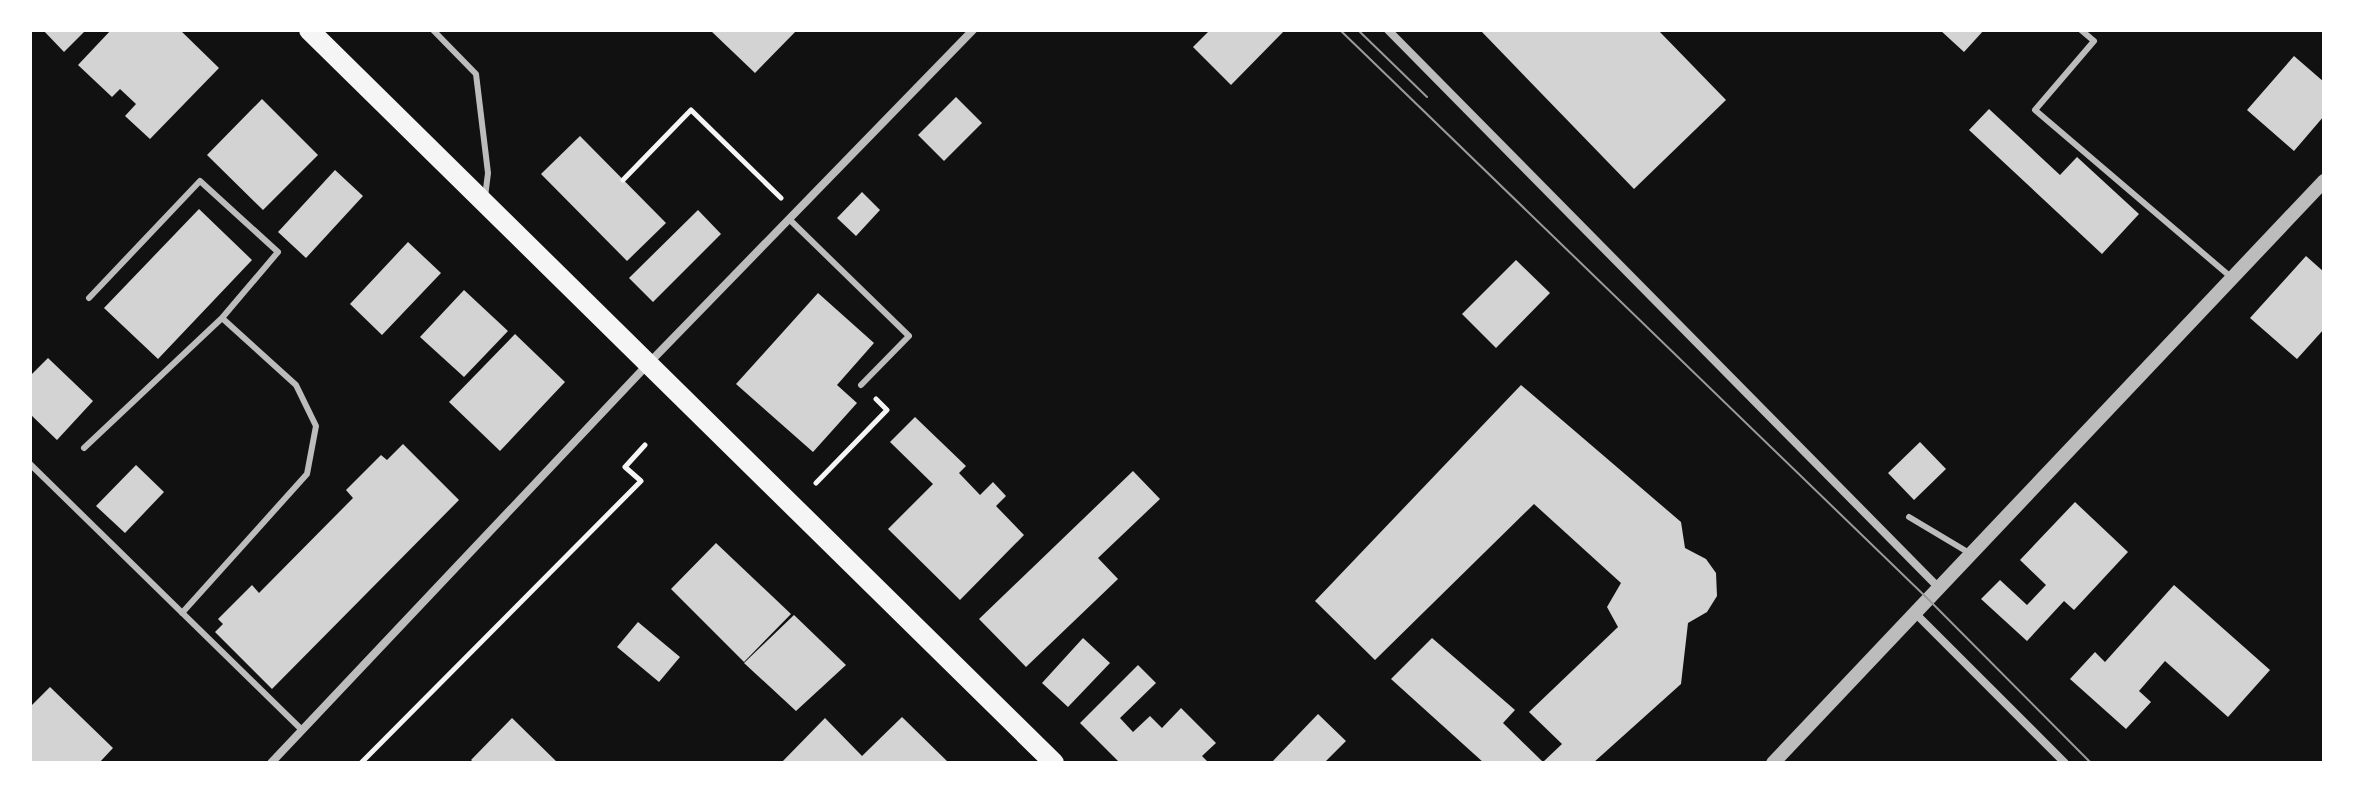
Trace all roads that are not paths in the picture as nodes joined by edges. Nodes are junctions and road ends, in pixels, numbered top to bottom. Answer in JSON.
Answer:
{"nodes":[{"id":1,"x":309,"y":30,"type":"edge"},
{"id":2,"x":433,"y":30,"type":"edge"},
{"id":3,"x":973,"y":30,"type":"edge"},
{"id":4,"x":1388,"y":30,"type":"edge"},
{"id":5,"x":2081,"y":30,"type":"edge"},
{"id":6,"x":2324,"y":181,"type":"edge"},
{"id":7,"x":485,"y":200,"type":"junction"},
{"id":8,"x":792,"y":216,"type":"junction"},
{"id":9,"x":2232,"y":278,"type":"junction"},
{"id":10,"x":89,"y":298,"type":"dead end"},
{"id":11,"x":222,"y":318,"type":"junction"},
{"id":12,"x":649,"y":363,"type":"junction"},
{"id":13,"x":861,"y":385,"type":"road end"},
{"id":14,"x":84,"y":448,"type":"dead end"},
{"id":15,"x":30,"y":464,"type":"edge"},
{"id":16,"x":1909,"y":517,"type":"dead end"},
{"id":17,"x":1971,"y":554,"type":"junction"},
{"id":18,"x":1939,"y":588,"type":"junction"},
{"id":19,"x":182,"y":613,"type":"junction"},
{"id":20,"x":1915,"y":613,"type":"junction"},
{"id":21,"x":302,"y":730,"type":"junction"},
{"id":22,"x":271,"y":763,"type":"edge"},
{"id":23,"x":1054,"y":763,"type":"edge"},
{"id":24,"x":1773,"y":763,"type":"edge"},
{"id":25,"x":2065,"y":763,"type":"edge"}],
"edges":[{"from":1,"to":7,"type":"main road"},
{"from":2,"to":7,"type":"lane"},
{"from":3,"to":8,"type":"street"},
{"from":4,"to":18,"type":"street"},
{"from":5,"to":9,"type":"lane"},
{"from":6,"to":9,"type":"street"},
{"from":7,"to":12,"type":"main road"},
{"from":8,"to":12,"type":"street"},
{"from":8,"to":13,"type":"lane"},
{"from":9,"to":17,"type":"street"},
{"from":10,"to":11,"type":"lane"},
{"from":11,"to":14,"type":"lane"},
{"from":11,"to":19,"type":"lane"},
{"from":12,"to":21,"type":"street"},
{"from":12,"to":23,"type":"main road"},
{"from":15,"to":19,"type":"lane"},
{"from":16,"to":17,"type":"lane"},
{"from":17,"to":18,"type":"street"},
{"from":18,"to":20,"type":"street"},
{"from":19,"to":21,"type":"lane"},
{"from":20,"to":24,"type":"street"},
{"from":20,"to":25,"type":"street"},
{"from":21,"to":22,"type":"street"}]}
